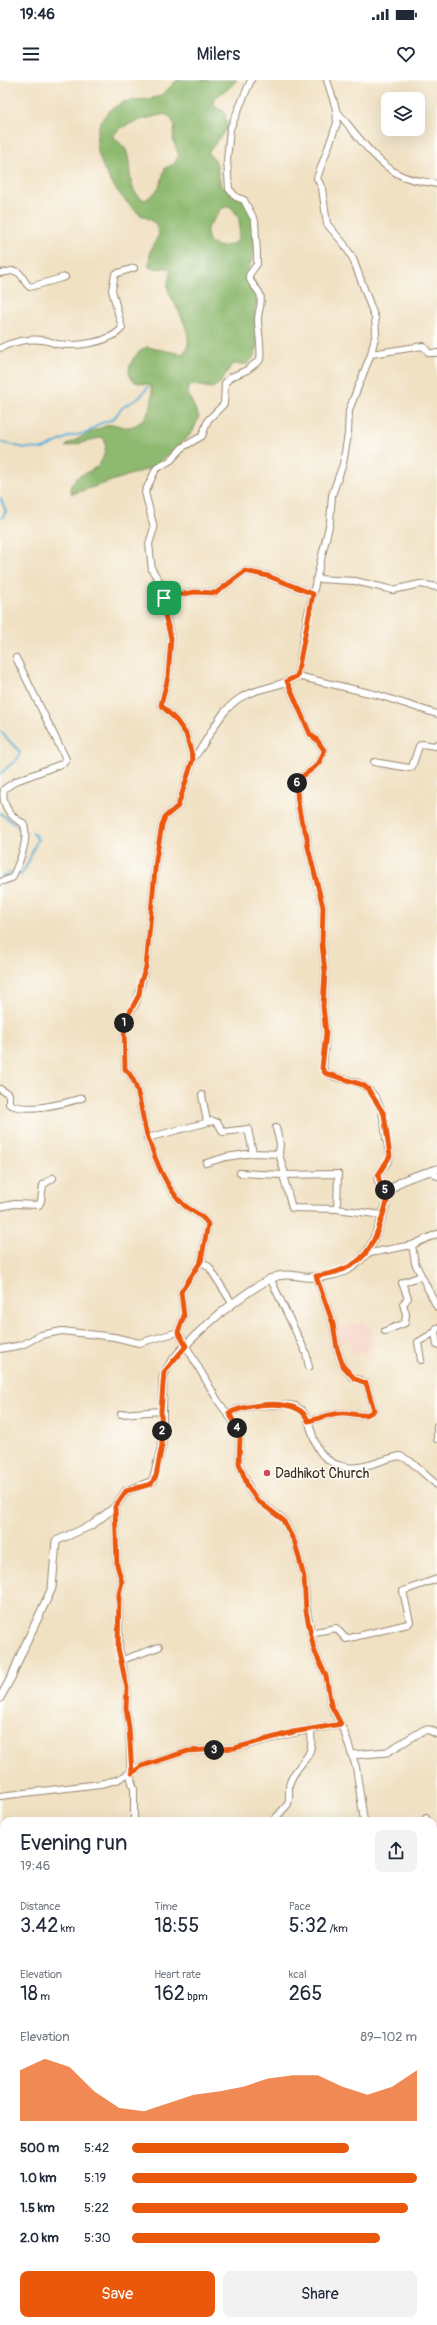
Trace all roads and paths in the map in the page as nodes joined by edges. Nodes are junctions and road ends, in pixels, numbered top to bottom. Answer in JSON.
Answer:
{"nodes":[{"id":1,"x":251,"y":80,"type":"edge"},
{"id":2,"x":327,"y":80,"type":"edge"},
{"id":3,"x":336,"y":109,"type":"junction"},
{"id":4,"x":437,"y":184,"type":"edge"},
{"id":5,"x":134,"y":268,"type":"dead end"},
{"id":6,"x":0,"y":273,"type":"edge"},
{"id":7,"x":65,"y":277,"type":"dead end"},
{"id":8,"x":0,"y":348,"type":"edge"},
{"id":9,"x":437,"y":353,"type":"edge"},
{"id":10,"x":371,"y":354,"type":"junction"},
{"id":11,"x":317,"y":579,"type":"junction"},
{"id":12,"x":437,"y":587,"type":"edge"},
{"id":13,"x":313,"y":594,"type":"junction"},
{"id":14,"x":164,"y":598,"type":"junction"},
{"id":15,"x":16,"y":658,"type":"dead end"},
{"id":16,"x":297,"y":676,"type":"junction"},
{"id":17,"x":287,"y":681,"type":"junction"},
{"id":18,"x":437,"y":714,"type":"edge"},
{"id":19,"x":437,"y":744,"type":"edge"},
{"id":20,"x":193,"y":759,"type":"junction"},
{"id":21,"x":374,"y":762,"type":"dead end"},
{"id":22,"x":0,"y":882,"type":"edge"},
{"id":23,"x":0,"y":1089,"type":"edge"},
{"id":24,"x":202,"y":1095,"type":"dead end"},
{"id":25,"x":82,"y":1098,"type":"dead end"},
{"id":26,"x":207,"y":1122,"type":"junction"},
{"id":27,"x":276,"y":1128,"type":"dead end"},
{"id":28,"x":147,"y":1138,"type":"junction"},
{"id":29,"x":254,"y":1153,"type":"junction"},
{"id":30,"x":279,"y":1154,"type":"junction"},
{"id":31,"x":206,"y":1163,"type":"dead end"},
{"id":32,"x":435,"y":1172,"type":"edge"},
{"id":33,"x":240,"y":1173,"type":"dead end"},
{"id":34,"x":284,"y":1174,"type":"junction"},
{"id":35,"x":53,"y":1178,"type":"dead end"},
{"id":36,"x":390,"y":1193,"type":"junction"},
{"id":37,"x":0,"y":1207,"type":"edge"},
{"id":38,"x":337,"y":1209,"type":"junction"},
{"id":39,"x":383,"y":1215,"type":"junction"},
{"id":40,"x":437,"y":1234,"type":"edge"},
{"id":41,"x":412,"y":1245,"type":"junction"},
{"id":42,"x":365,"y":1254,"type":"junction"},
{"id":43,"x":201,"y":1261,"type":"junction"},
{"id":44,"x":316,"y":1276,"type":"junction"},
{"id":45,"x":422,"y":1276,"type":"junction"},
{"id":46,"x":270,"y":1278,"type":"junction"},
{"id":47,"x":232,"y":1303,"type":"junction"},
{"id":48,"x":437,"y":1307,"type":"edge"},
{"id":49,"x":436,"y":1330,"type":"edge"},
{"id":50,"x":385,"y":1331,"type":"dead end"},
{"id":51,"x":178,"y":1332,"type":"junction"},
{"id":52,"x":437,"y":1345,"type":"edge"},
{"id":53,"x":186,"y":1346,"type":"junction"},
{"id":54,"x":0,"y":1349,"type":"edge"},
{"id":55,"x":422,"y":1360,"type":"dead end"},
{"id":56,"x":309,"y":1367,"type":"dead end"},
{"id":57,"x":161,"y":1411,"type":"junction"},
{"id":58,"x":229,"y":1413,"type":"junction"},
{"id":59,"x":122,"y":1414,"type":"dead end"},
{"id":60,"x":308,"y":1421,"type":"junction"},
{"id":61,"x":437,"y":1426,"type":"edge"},
{"id":62,"x":437,"y":1439,"type":"edge"},
{"id":63,"x":437,"y":1485,"type":"edge"},
{"id":64,"x":115,"y":1507,"type":"junction"},
{"id":65,"x":437,"y":1579,"type":"edge"},
{"id":66,"x":310,"y":1633,"type":"junction"},
{"id":67,"x":159,"y":1647,"type":"dead end"},
{"id":68,"x":122,"y":1660,"type":"junction"},
{"id":69,"x":0,"y":1698,"type":"edge"},
{"id":70,"x":341,"y":1724,"type":"junction"},
{"id":71,"x":310,"y":1729,"type":"junction"},
{"id":72,"x":437,"y":1734,"type":"edge"},
{"id":73,"x":352,"y":1756,"type":"junction"},
{"id":74,"x":132,"y":1773,"type":"junction"},
{"id":75,"x":0,"y":1796,"type":"edge"},
{"id":76,"x":134,"y":1817,"type":"edge"},
{"id":77,"x":276,"y":1817,"type":"edge"},
{"id":78,"x":363,"y":1817,"type":"edge"}],
"edges":[{"from":1,"to":14,"type":"street"},
{"from":2,"to":3,"type":"street"},
{"from":3,"to":4,"type":"street"},
{"from":3,"to":10,"type":"street"},
{"from":5,"to":8,"type":"street"},
{"from":6,"to":7,"type":"street"},
{"from":9,"to":10,"type":"street"},
{"from":10,"to":11,"type":"street"},
{"from":11,"to":12,"type":"street"},
{"from":11,"to":13,"type":"street"},
{"from":13,"to":14,"type":"street"},
{"from":13,"to":16,"type":"street"},
{"from":14,"to":20,"type":"street"},
{"from":15,"to":22,"type":"street"},
{"from":16,"to":17,"type":"street"},
{"from":16,"to":18,"type":"street"},
{"from":17,"to":20,"type":"street"},
{"from":17,"to":36,"type":"street"},
{"from":19,"to":21,"type":"street"},
{"from":20,"to":28,"type":"street"},
{"from":23,"to":25,"type":"street"},
{"from":24,"to":26,"type":"street"},
{"from":26,"to":28,"type":"street"},
{"from":26,"to":29,"type":"street"},
{"from":27,"to":30,"type":"street"},
{"from":28,"to":43,"type":"street"},
{"from":29,"to":30,"type":"street"},
{"from":29,"to":31,"type":"street"},
{"from":30,"to":34,"type":"street"},
{"from":32,"to":36,"type":"street"},
{"from":33,"to":34,"type":"street"},
{"from":34,"to":38,"type":"street"},
{"from":34,"to":38,"type":"street"},
{"from":35,"to":37,"type":"street"},
{"from":36,"to":39,"type":"street"},
{"from":38,"to":39,"type":"street"},
{"from":39,"to":42,"type":"street"},
{"from":40,"to":41,"type":"street"},
{"from":41,"to":42,"type":"street"},
{"from":41,"to":45,"type":"street"},
{"from":42,"to":44,"type":"street"},
{"from":43,"to":47,"type":"street"},
{"from":43,"to":51,"type":"street"},
{"from":44,"to":46,"type":"street"},
{"from":44,"to":60,"type":"street"},
{"from":45,"to":48,"type":"street"},
{"from":45,"to":50,"type":"street"},
{"from":46,"to":47,"type":"street"},
{"from":46,"to":56,"type":"street"},
{"from":47,"to":53,"type":"street"},
{"from":49,"to":52,"type":"street"},
{"from":49,"to":55,"type":"street"},
{"from":51,"to":53,"type":"street"},
{"from":51,"to":54,"type":"street"},
{"from":53,"to":57,"type":"street"},
{"from":53,"to":58,"type":"street"},
{"from":57,"to":59,"type":"street"},
{"from":57,"to":64,"type":"street"},
{"from":58,"to":60,"type":"street"},
{"from":58,"to":66,"type":"street"},
{"from":60,"to":63,"type":"street"},
{"from":61,"to":62,"type":"street"},
{"from":64,"to":68,"type":"street"},
{"from":64,"to":69,"type":"street"},
{"from":65,"to":66,"type":"street"},
{"from":66,"to":70,"type":"street"},
{"from":67,"to":68,"type":"street"},
{"from":68,"to":74,"type":"street"},
{"from":70,"to":71,"type":"street"},
{"from":70,"to":73,"type":"street"},
{"from":71,"to":74,"type":"street"},
{"from":71,"to":77,"type":"street"},
{"from":72,"to":73,"type":"street"},
{"from":73,"to":78,"type":"street"},
{"from":74,"to":75,"type":"street"},
{"from":74,"to":76,"type":"street"}]}
